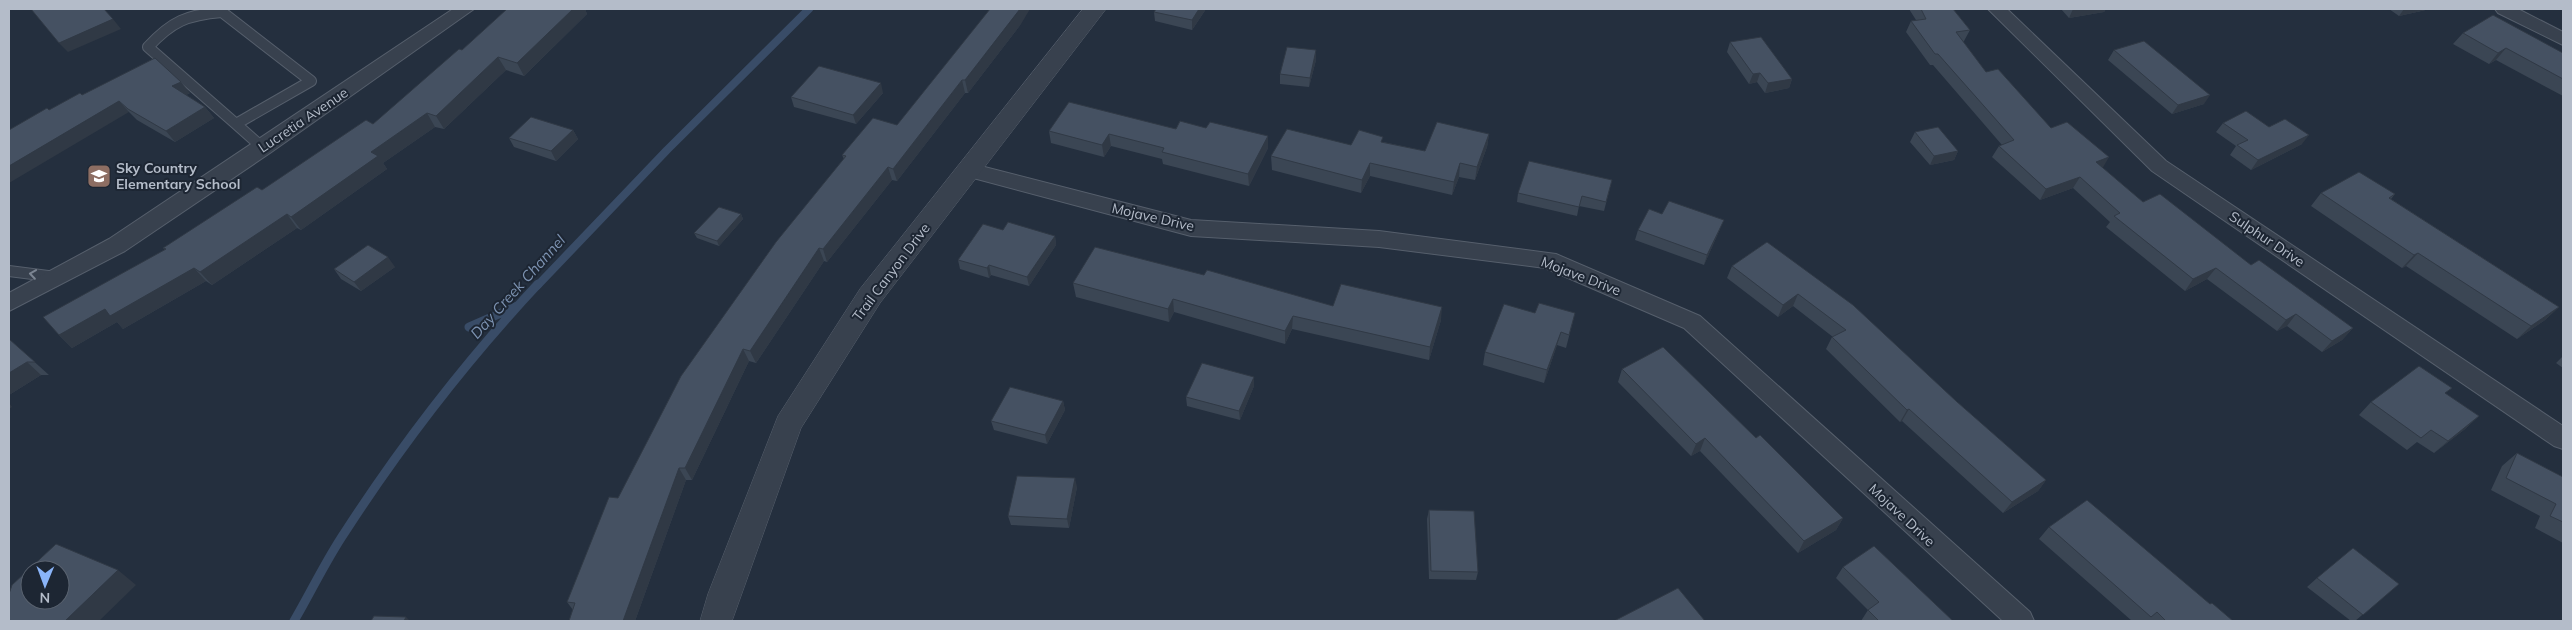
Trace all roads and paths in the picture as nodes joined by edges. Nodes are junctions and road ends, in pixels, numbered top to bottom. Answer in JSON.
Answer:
{"nodes":[{"id":1,"x":465,"y":9,"type":"edge"},
{"id":2,"x":1095,"y":9,"type":"edge"},
{"id":3,"x":1997,"y":9,"type":"edge"},
{"id":4,"x":2504,"y":9,"type":"edge"},
{"id":5,"x":2559,"y":32,"type":"edge"},
{"id":6,"x":236,"y":125,"type":"junction"},
{"id":7,"x":263,"y":148,"type":"junction"},
{"id":8,"x":969,"y":170,"type":"junction"},
{"id":9,"x":9,"y":271,"type":"edge"},
{"id":10,"x":58,"y":277,"type":"junction"},
{"id":11,"x":9,"y":304,"type":"edge"},
{"id":12,"x":2563,"y":439,"type":"edge"},
{"id":13,"x":716,"y":621,"type":"edge"},
{"id":14,"x":2020,"y":621,"type":"edge"}],
"edges":[{"from":1,"to":7,"type":"street","name":"Lucretia Avenue"},
{"from":2,"to":8,"type":"street","name":"Trail Canyon Drive"},
{"from":3,"to":12,"type":"street","name":"Sulphur Drive"},
{"from":4,"to":5,"type":"street"},
{"from":6,"to":6,"type":"lane"},
{"from":6,"to":7,"type":"lane"},
{"from":7,"to":10,"type":"street","name":"Lucretia Avenue"},
{"from":8,"to":13,"type":"street","name":"Trail Canyon Drive"},
{"from":8,"to":14,"type":"street","name":"Mojave Drive"},
{"from":10,"to":9,"type":"lane","one_way":true},
{"from":10,"to":11,"type":"street","name":"Lucretia Avenue"}]}
